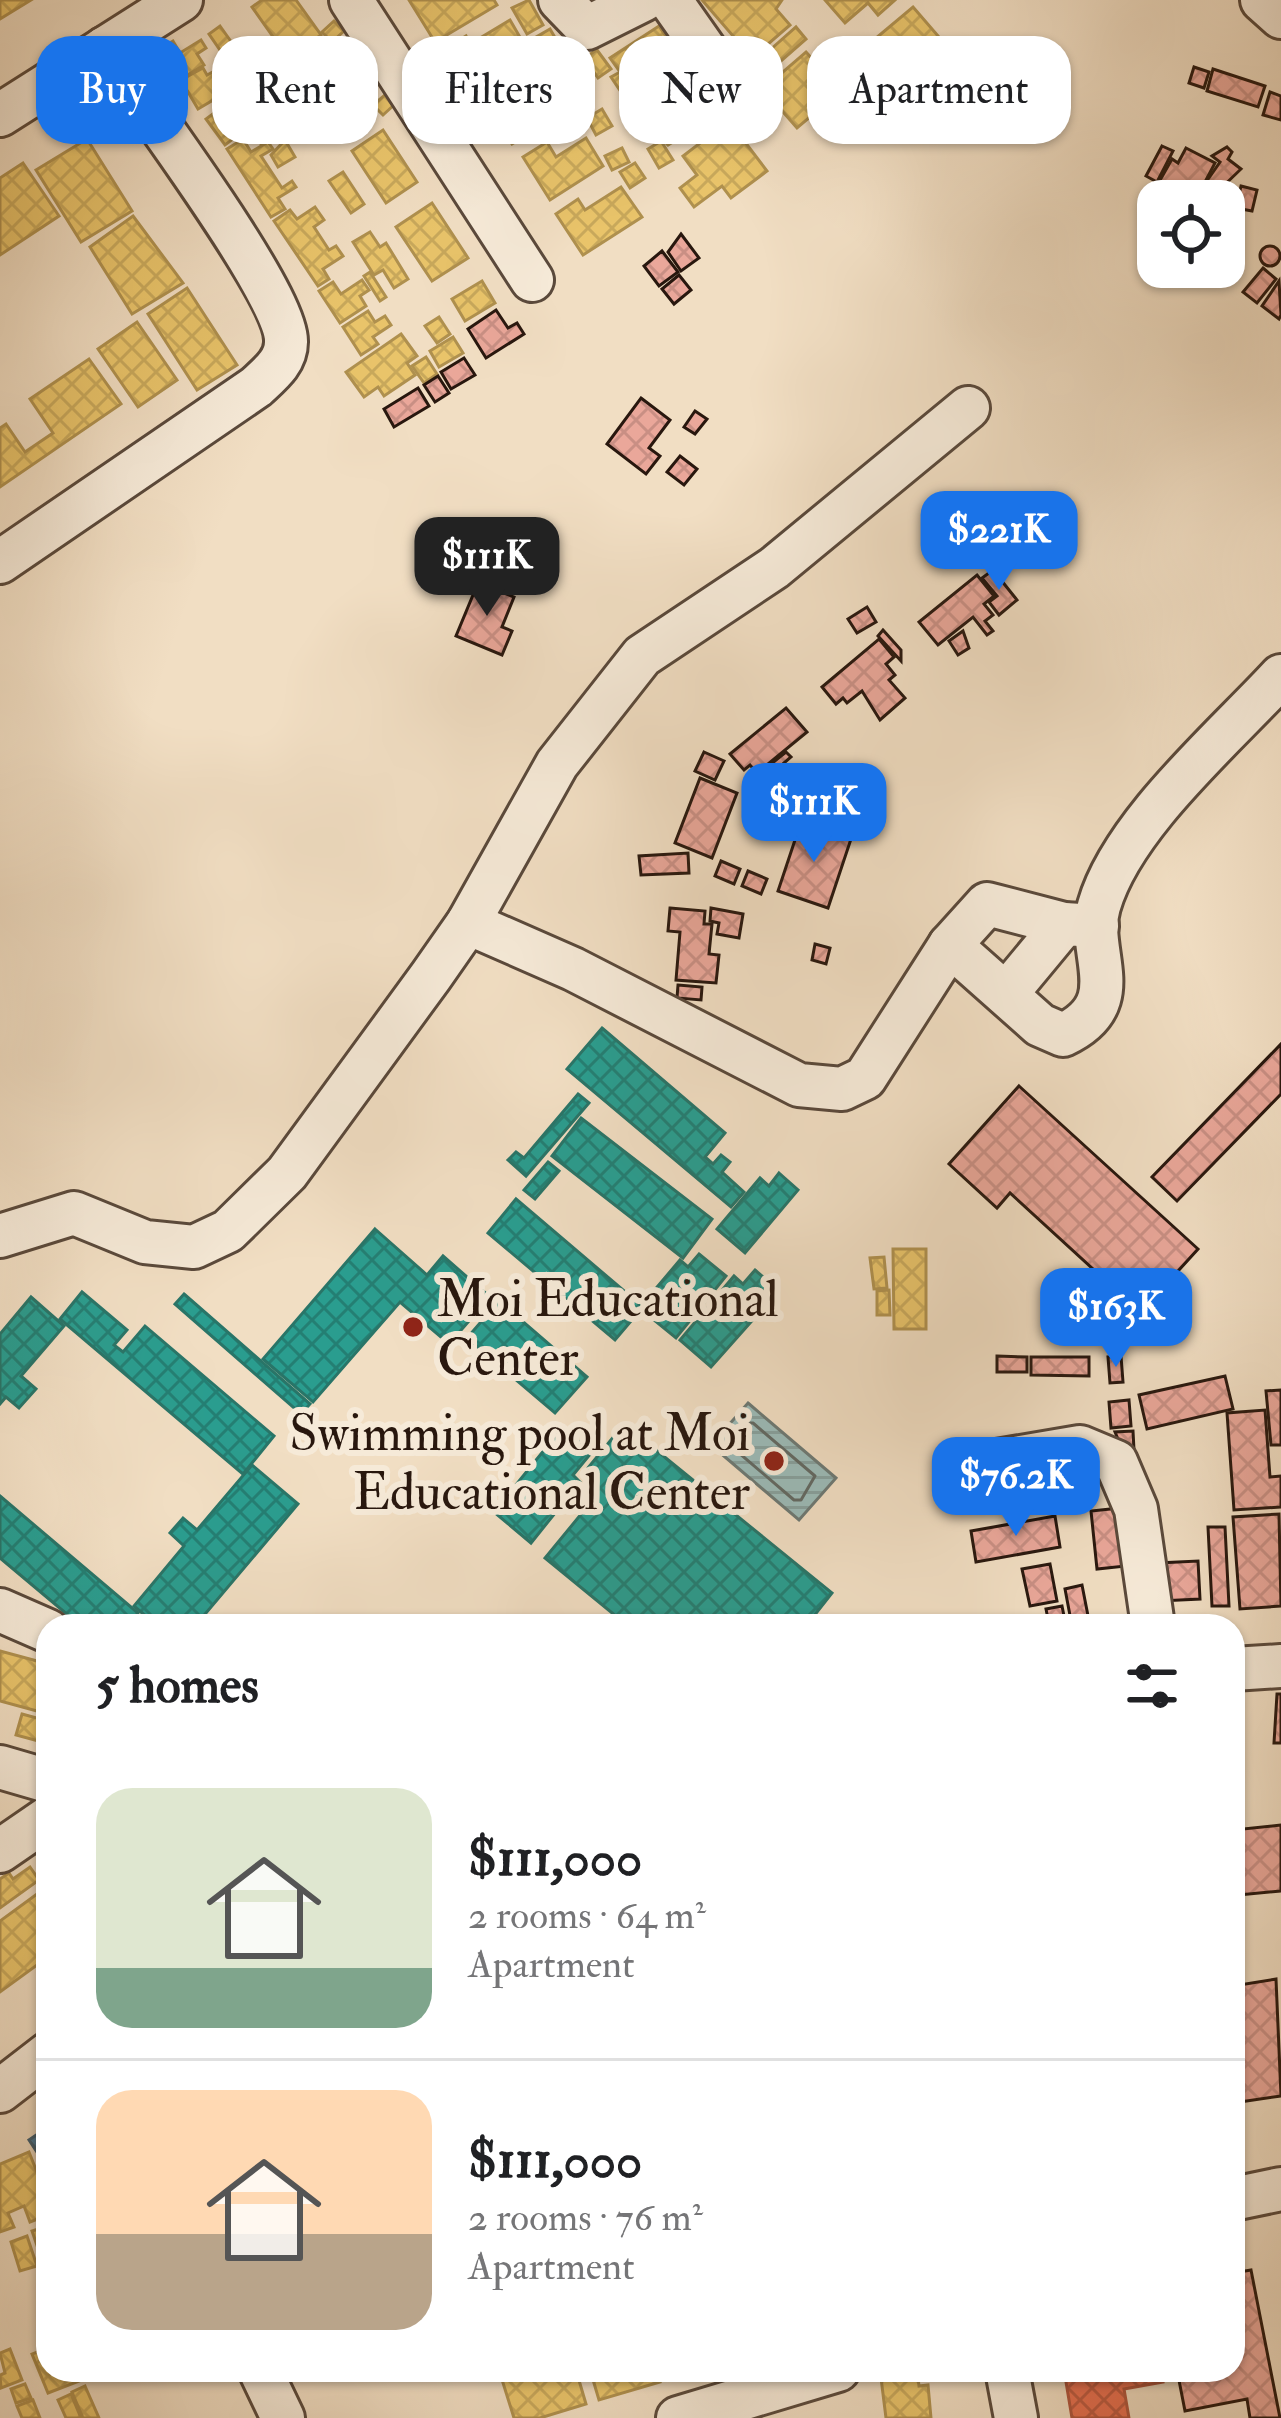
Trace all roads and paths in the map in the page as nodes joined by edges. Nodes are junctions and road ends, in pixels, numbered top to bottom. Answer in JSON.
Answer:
{"nodes":[{"id":1,"x":181,"y":0,"type":"edge"},
{"id":2,"x":351,"y":0,"type":"edge"},
{"id":3,"x":560,"y":0,"type":"edge"},
{"id":4,"x":643,"y":0,"type":"edge"},
{"id":5,"x":670,"y":0,"type":"edge"},
{"id":6,"x":1262,"y":0,"type":"edge"},
{"id":7,"x":1281,"y":17,"type":"edge"},
{"id":8,"x":124,"y":36,"type":"edge"},
{"id":9,"x":696,"y":36,"type":"edge"},
{"id":10,"x":36,"y":93,"type":"edge"},
{"id":11,"x":0,"y":116,"type":"edge"},
{"id":12,"x":169,"y":144,"type":"edge"},
{"id":13,"x":532,"y":280,"type":"dead end"},
{"id":14,"x":968,"y":408,"type":"dead end"},
{"id":15,"x":0,"y":562,"type":"edge"},
{"id":16,"x":1281,"y":676,"type":"edge"},
{"id":17,"x":468,"y":923,"type":"junction"},
{"id":18,"x":1081,"y":925,"type":"junction"},
{"id":19,"x":950,"y":945,"type":"junction"},
{"id":20,"x":1006,"y":994,"type":"junction"},
{"id":21,"x":0,"y":1236,"type":"edge"},
{"id":22,"x":991,"y":1462,"type":"dead end"},
{"id":23,"x":0,"y":1610,"type":"edge"},
{"id":24,"x":1151,"y":1614,"type":"edge"},
{"id":25,"x":36,"y":1626,"type":"edge"},
{"id":26,"x":1281,"y":1666,"type":"edge"},
{"id":27,"x":1245,"y":1668,"type":"edge"},
{"id":28,"x":0,"y":1767,"type":"edge"},
{"id":29,"x":36,"y":1778,"type":"edge"},
{"id":30,"x":36,"y":1826,"type":"edge"},
{"id":31,"x":0,"y":1851,"type":"edge"},
{"id":32,"x":36,"y":2063,"type":"edge"},
{"id":33,"x":0,"y":2091,"type":"edge"},
{"id":34,"x":1281,"y":2189,"type":"edge"},
{"id":35,"x":1245,"y":2196,"type":"edge"},
{"id":36,"x":266,"y":2382,"type":"edge"},
{"id":37,"x":798,"y":2382,"type":"edge"},
{"id":38,"x":1009,"y":2382,"type":"edge"},
{"id":39,"x":283,"y":2418,"type":"edge"},
{"id":40,"x":678,"y":2418,"type":"edge"},
{"id":41,"x":1016,"y":2418,"type":"edge"}],
"edges":[{"from":1,"to":8,"type":"street"},
{"from":2,"to":13,"type":"street"},
{"from":3,"to":4,"type":"street"},
{"from":5,"to":9,"type":"street"},
{"from":6,"to":7,"type":"street"},
{"from":10,"to":11,"type":"street"},
{"from":12,"to":15,"type":"street"},
{"from":14,"to":17,"type":"street"},
{"from":16,"to":18,"type":"street"},
{"from":17,"to":19,"type":"street"},
{"from":17,"to":21,"type":"street"},
{"from":18,"to":19,"type":"street"},
{"from":18,"to":20,"type":"street"},
{"from":18,"to":20,"type":"street"},
{"from":19,"to":20,"type":"street"},
{"from":22,"to":24,"type":"street"},
{"from":23,"to":25,"type":"street"},
{"from":26,"to":27,"type":"street"},
{"from":28,"to":29,"type":"street"},
{"from":30,"to":31,"type":"street"},
{"from":32,"to":33,"type":"street"},
{"from":34,"to":35,"type":"street"},
{"from":36,"to":39,"type":"street"},
{"from":37,"to":40,"type":"street"},
{"from":38,"to":41,"type":"street"}]}
